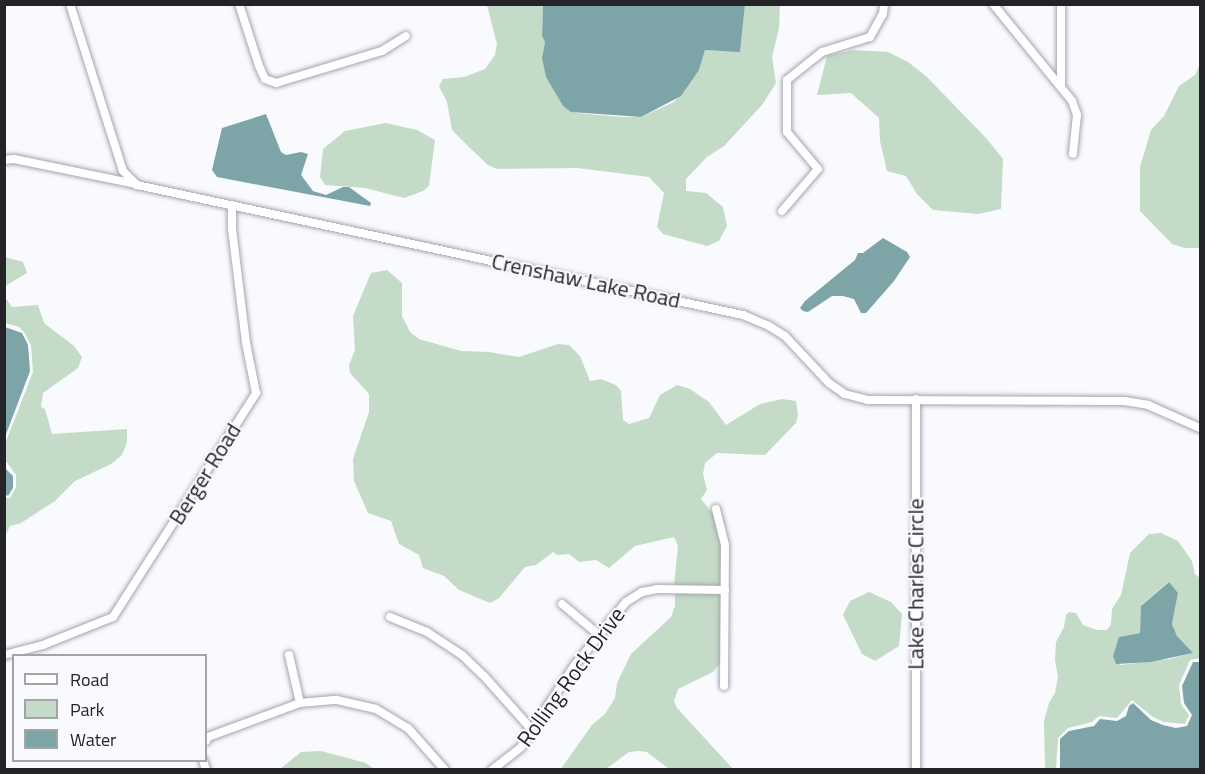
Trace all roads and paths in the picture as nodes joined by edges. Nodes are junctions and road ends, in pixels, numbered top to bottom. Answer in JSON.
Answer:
{"nodes":[{"id":1,"x":70,"y":4,"type":"edge"},
{"id":2,"x":238,"y":4,"type":"edge"},
{"id":3,"x":884,"y":4,"type":"edge"},
{"id":4,"x":993,"y":4,"type":"edge"},
{"id":5,"x":1061,"y":4,"type":"edge"},
{"id":6,"x":406,"y":36,"type":"dead end"},
{"id":7,"x":1061,"y":86,"type":"junction"},
{"id":8,"x":1073,"y":154,"type":"dead end"},
{"id":9,"x":4,"y":160,"type":"edge"},
{"id":10,"x":137,"y":184,"type":"junction"},
{"id":11,"x":232,"y":205,"type":"junction"},
{"id":12,"x":782,"y":211,"type":"dead end"},
{"id":13,"x":916,"y":399,"type":"junction"},
{"id":14,"x":1200,"y":428,"type":"edge"},
{"id":15,"x":717,"y":509,"type":"dead end"},
{"id":16,"x":725,"y":590,"type":"junction"},
{"id":17,"x":562,"y":604,"type":"dead end"},
{"id":18,"x":390,"y":617,"type":"dead end"},
{"id":19,"x":598,"y":634,"type":"junction"},
{"id":20,"x":4,"y":655,"type":"edge"},
{"id":21,"x":289,"y":655,"type":"dead end"},
{"id":22,"x":724,"y":686,"type":"dead end"},
{"id":23,"x":300,"y":703,"type":"junction"},
{"id":24,"x":533,"y":731,"type":"junction"},
{"id":25,"x":207,"y":740,"type":"edge"},
{"id":26,"x":445,"y":770,"type":"edge"},
{"id":27,"x":492,"y":770,"type":"edge"},
{"id":28,"x":916,"y":770,"type":"edge"}],
"edges":[{"from":1,"to":10,"type":"street"},
{"from":2,"to":6,"type":"street"},
{"from":3,"to":12,"type":"street"},
{"from":4,"to":7,"type":"street"},
{"from":5,"to":7,"type":"street"},
{"from":7,"to":8,"type":"street"},
{"from":9,"to":10,"type":"street","name":"Crenshaw Lake Road"},
{"from":10,"to":11,"type":"street","name":"Crenshaw Lake Road"},
{"from":11,"to":13,"type":"street","name":"Crenshaw Lake Road"},
{"from":11,"to":20,"type":"street","name":"Berger Road"},
{"from":13,"to":14,"type":"street","name":"Crenshaw Lake Road"},
{"from":13,"to":28,"type":"street","name":"Lake Charles Circle"},
{"from":15,"to":16,"type":"street"},
{"from":16,"to":19,"type":"street","name":"Rolling Rock Drive"},
{"from":16,"to":22,"type":"street"},
{"from":17,"to":19,"type":"street"},
{"from":18,"to":24,"type":"street"},
{"from":19,"to":24,"type":"street","name":"Rolling Rock Drive"},
{"from":21,"to":23,"type":"street"},
{"from":23,"to":25,"type":"street"},
{"from":23,"to":26,"type":"street"},
{"from":24,"to":27,"type":"street","name":"Rolling Rock Drive"}]}
